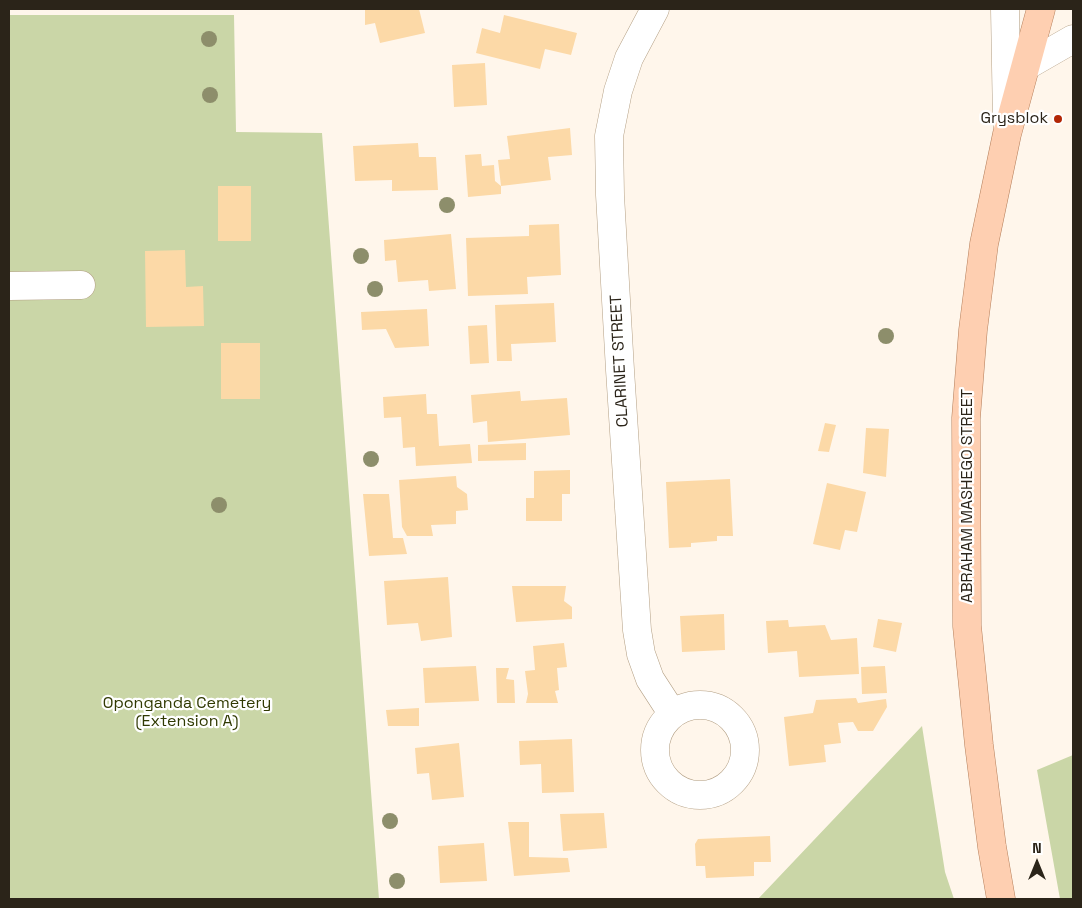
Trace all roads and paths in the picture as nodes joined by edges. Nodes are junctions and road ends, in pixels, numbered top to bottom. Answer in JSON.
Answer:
{"nodes":[{"id":1,"x":655,"y":9,"type":"edge"},
{"id":2,"x":1005,"y":9,"type":"edge"},
{"id":3,"x":1041,"y":9,"type":"edge"},
{"id":4,"x":1073,"y":39,"type":"edge"},
{"id":5,"x":1026,"y":66,"type":"junction"},
{"id":6,"x":1007,"y":134,"type":"junction"},
{"id":7,"x":81,"y":285,"type":"dead end"},
{"id":8,"x":9,"y":286,"type":"edge"},
{"id":9,"x":672,"y":714,"type":"dead end"},
{"id":10,"x":1001,"y":899,"type":"edge"}],
"edges":[{"from":1,"to":9,"type":"street","name":"CLARINET STREET"},
{"from":2,"to":6,"type":"street"},
{"from":3,"to":5,"type":"main road","name":"ABRAHAM MASHEGO STREET"},
{"from":4,"to":5,"type":"street"},
{"from":5,"to":6,"type":"main road","name":"ABRAHAM MASHEGO STREET"},
{"from":6,"to":10,"type":"main road","name":"ABRAHAM MASHEGO STREET"},
{"from":7,"to":8,"type":"street"}]}
